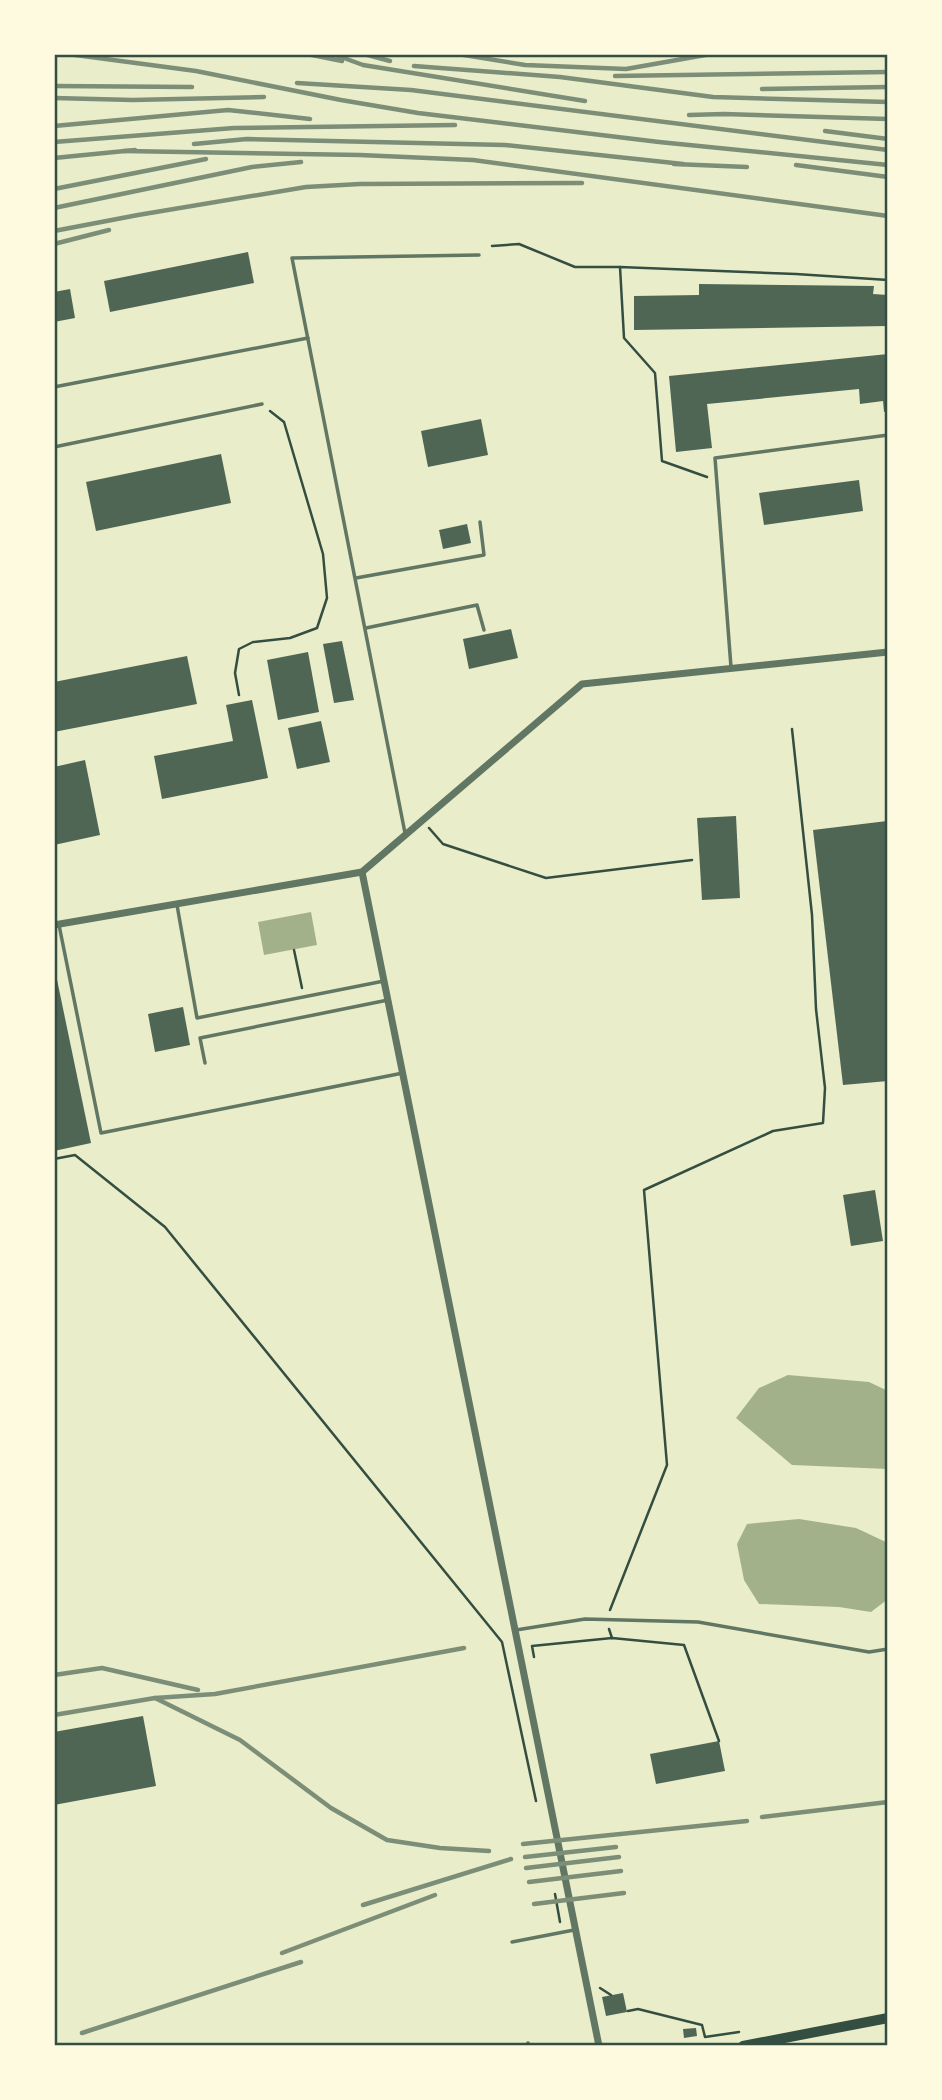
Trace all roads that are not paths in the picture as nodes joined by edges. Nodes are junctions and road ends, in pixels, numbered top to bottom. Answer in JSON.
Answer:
{"nodes":[{"id":1,"x":479,"y":255,"type":"dead end"},
{"id":2,"x":309,"y":338,"type":"junction"},
{"id":3,"x":54,"y":387,"type":"edge"},
{"id":4,"x":262,"y":404,"type":"road end"},
{"id":5,"x":888,"y":435,"type":"edge"},
{"id":6,"x":54,"y":447,"type":"edge"},
{"id":7,"x":480,"y":522,"type":"dead end"},
{"id":8,"x":356,"y":578,"type":"junction"},
{"id":9,"x":366,"y":628,"type":"junction"},
{"id":10,"x":485,"y":630,"type":"dead end"},
{"id":11,"x":888,"y":652,"type":"edge"},
{"id":12,"x":731,"y":669,"type":"junction"},
{"id":13,"x":406,"y":835,"type":"junction"},
{"id":14,"x":362,"y":872,"type":"junction"},
{"id":15,"x":176,"y":904,"type":"junction"},
{"id":16,"x":57,"y":925,"type":"edge"},
{"id":17,"x":384,"y":981,"type":"junction"},
{"id":18,"x":388,"y":1000,"type":"junction"},
{"id":19,"x":205,"y":1063,"type":"dead end"},
{"id":20,"x":402,"y":1073,"type":"junction"},
{"id":21,"x":515,"y":1630,"type":"junction"},
{"id":22,"x":888,"y":1649,"type":"edge"},
{"id":23,"x":576,"y":1929,"type":"junction"},
{"id":24,"x":512,"y":1942,"type":"dead end"},
{"id":25,"x":888,"y":2018,"type":"edge"},
{"id":26,"x":599,"y":2046,"type":"edge"},
{"id":27,"x":743,"y":2046,"type":"edge"}],
"edges":[{"from":1,"to":2,"type":"lane"},
{"from":2,"to":3,"type":"lane"},
{"from":2,"to":8,"type":"lane"},
{"from":4,"to":6,"type":"lane"},
{"from":5,"to":12,"type":"lane"},
{"from":7,"to":8,"type":"lane"},
{"from":8,"to":9,"type":"lane"},
{"from":9,"to":10,"type":"lane"},
{"from":9,"to":13,"type":"lane"},
{"from":11,"to":12,"type":"street"},
{"from":12,"to":13,"type":"street"},
{"from":13,"to":14,"type":"street"},
{"from":14,"to":15,"type":"street"},
{"from":14,"to":17,"type":"street"},
{"from":15,"to":16,"type":"street"},
{"from":15,"to":17,"type":"lane"},
{"from":16,"to":20,"type":"lane"},
{"from":17,"to":18,"type":"street"},
{"from":18,"to":19,"type":"lane"},
{"from":18,"to":20,"type":"street"},
{"from":20,"to":21,"type":"street"},
{"from":21,"to":22,"type":"lane"},
{"from":21,"to":23,"type":"street"},
{"from":23,"to":24,"type":"lane"},
{"from":23,"to":26,"type":"street"},
{"from":25,"to":27,"type":"main road"}]}
